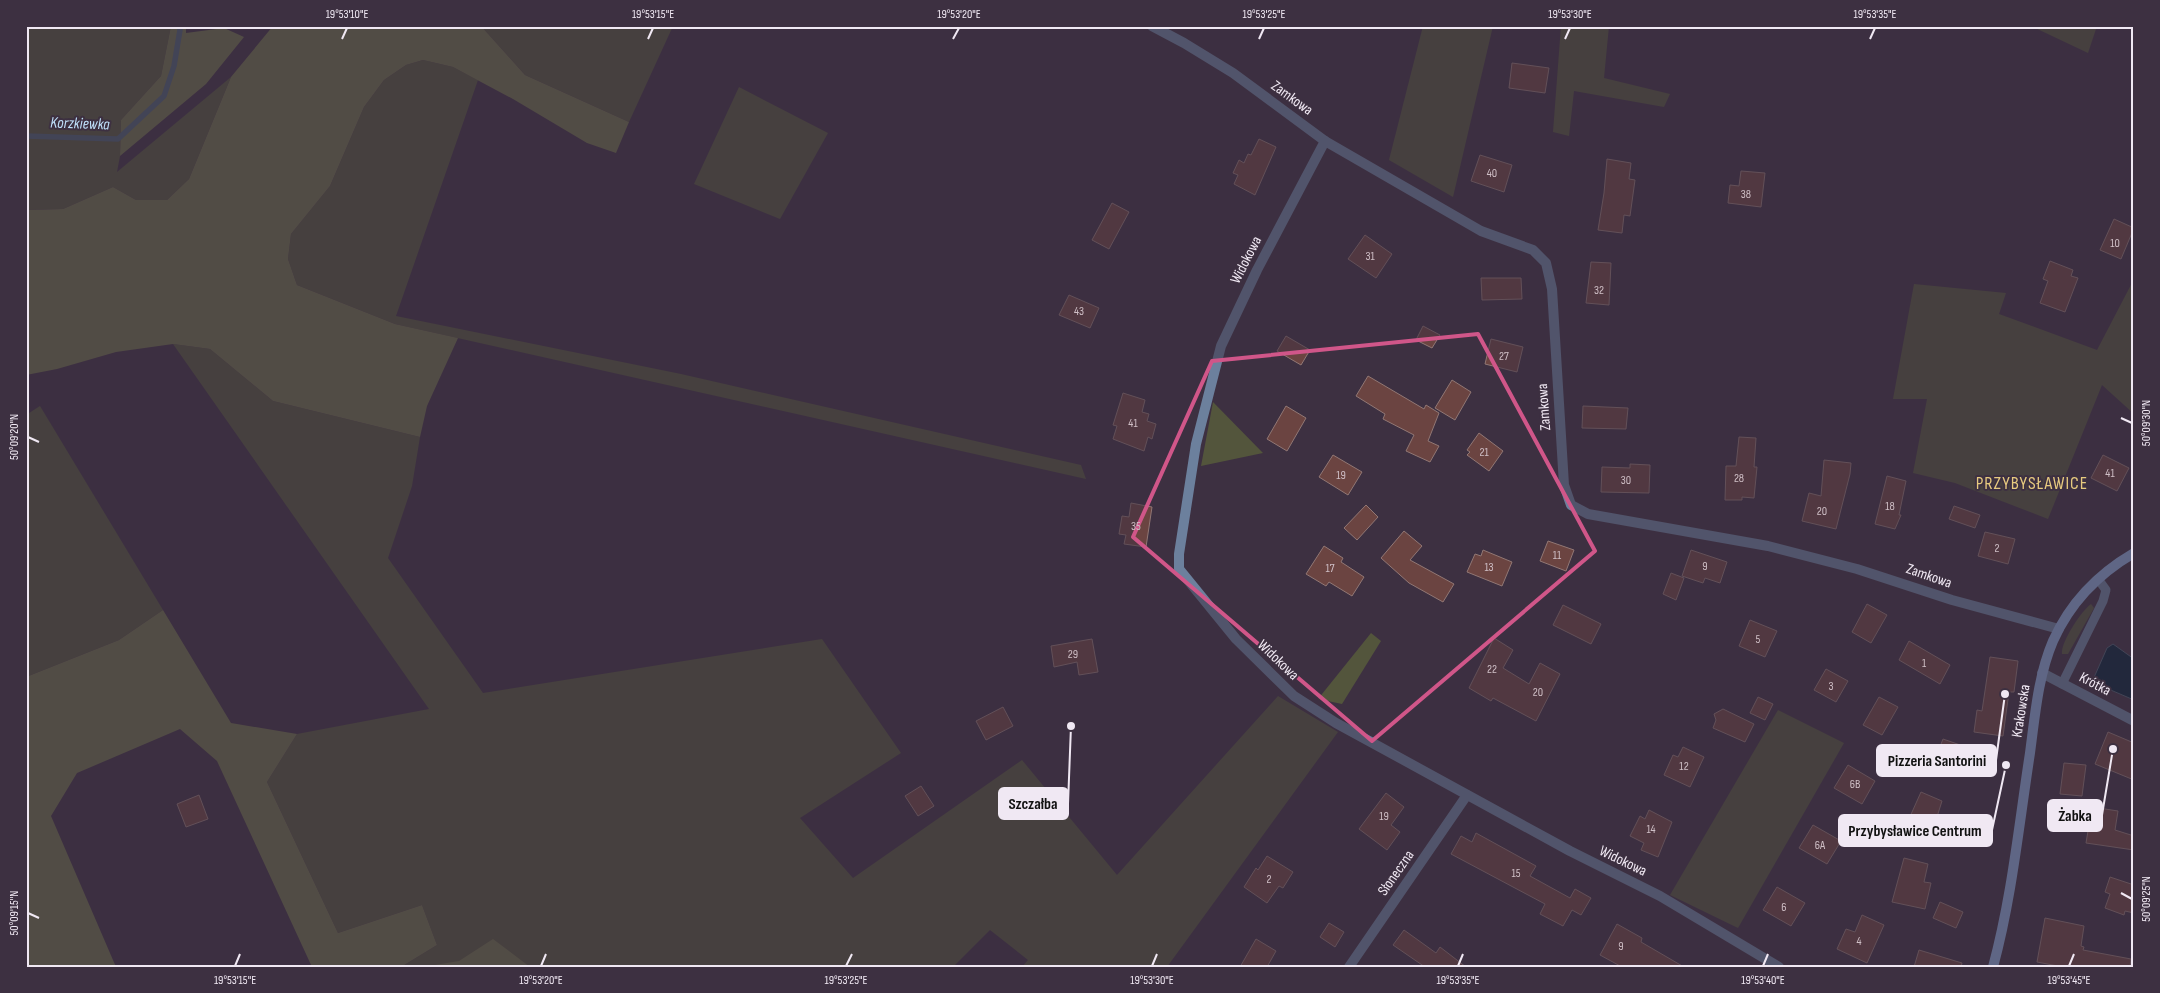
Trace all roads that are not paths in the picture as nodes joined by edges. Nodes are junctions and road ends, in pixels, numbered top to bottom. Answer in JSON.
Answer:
{"nodes":[{"id":1,"x":1152,"y":26,"type":"edge"},
{"id":2,"x":1325,"y":141,"type":"junction"},
{"id":3,"x":2134,"y":552,"type":"edge"},
{"id":4,"x":2098,"y":578,"type":"junction"},
{"id":5,"x":2059,"y":628,"type":"junction"},
{"id":6,"x":2042,"y":673,"type":"junction"},
{"id":7,"x":2062,"y":684,"type":"junction"},
{"id":8,"x":2134,"y":721,"type":"edge"},
{"id":9,"x":1468,"y":795,"type":"junction"},
{"id":10,"x":1349,"y":967,"type":"edge"},
{"id":11,"x":1779,"y":967,"type":"edge"},
{"id":12,"x":1993,"y":967,"type":"edge"}],
"edges":[{"from":1,"to":2,"type":"street","name":"Zamkowa"},
{"from":2,"to":5,"type":"street","name":"Zamkowa"},
{"from":2,"to":9,"type":"street","name":"Widokowa"},
{"from":3,"to":4,"type":"main road","name":"Krakowska"},
{"from":4,"to":5,"type":"main road","name":"Krakowska"},
{"from":4,"to":7,"type":"lane"},
{"from":5,"to":6,"type":"main road","name":"Krakowska"},
{"from":6,"to":7,"type":"street","name":"Krótka"},
{"from":6,"to":12,"type":"main road","name":"Krakowska"},
{"from":7,"to":8,"type":"street","name":"Krótka"},
{"from":9,"to":10,"type":"street","name":"Słoneczna"},
{"from":9,"to":11,"type":"street","name":"Widokowa"}]}
